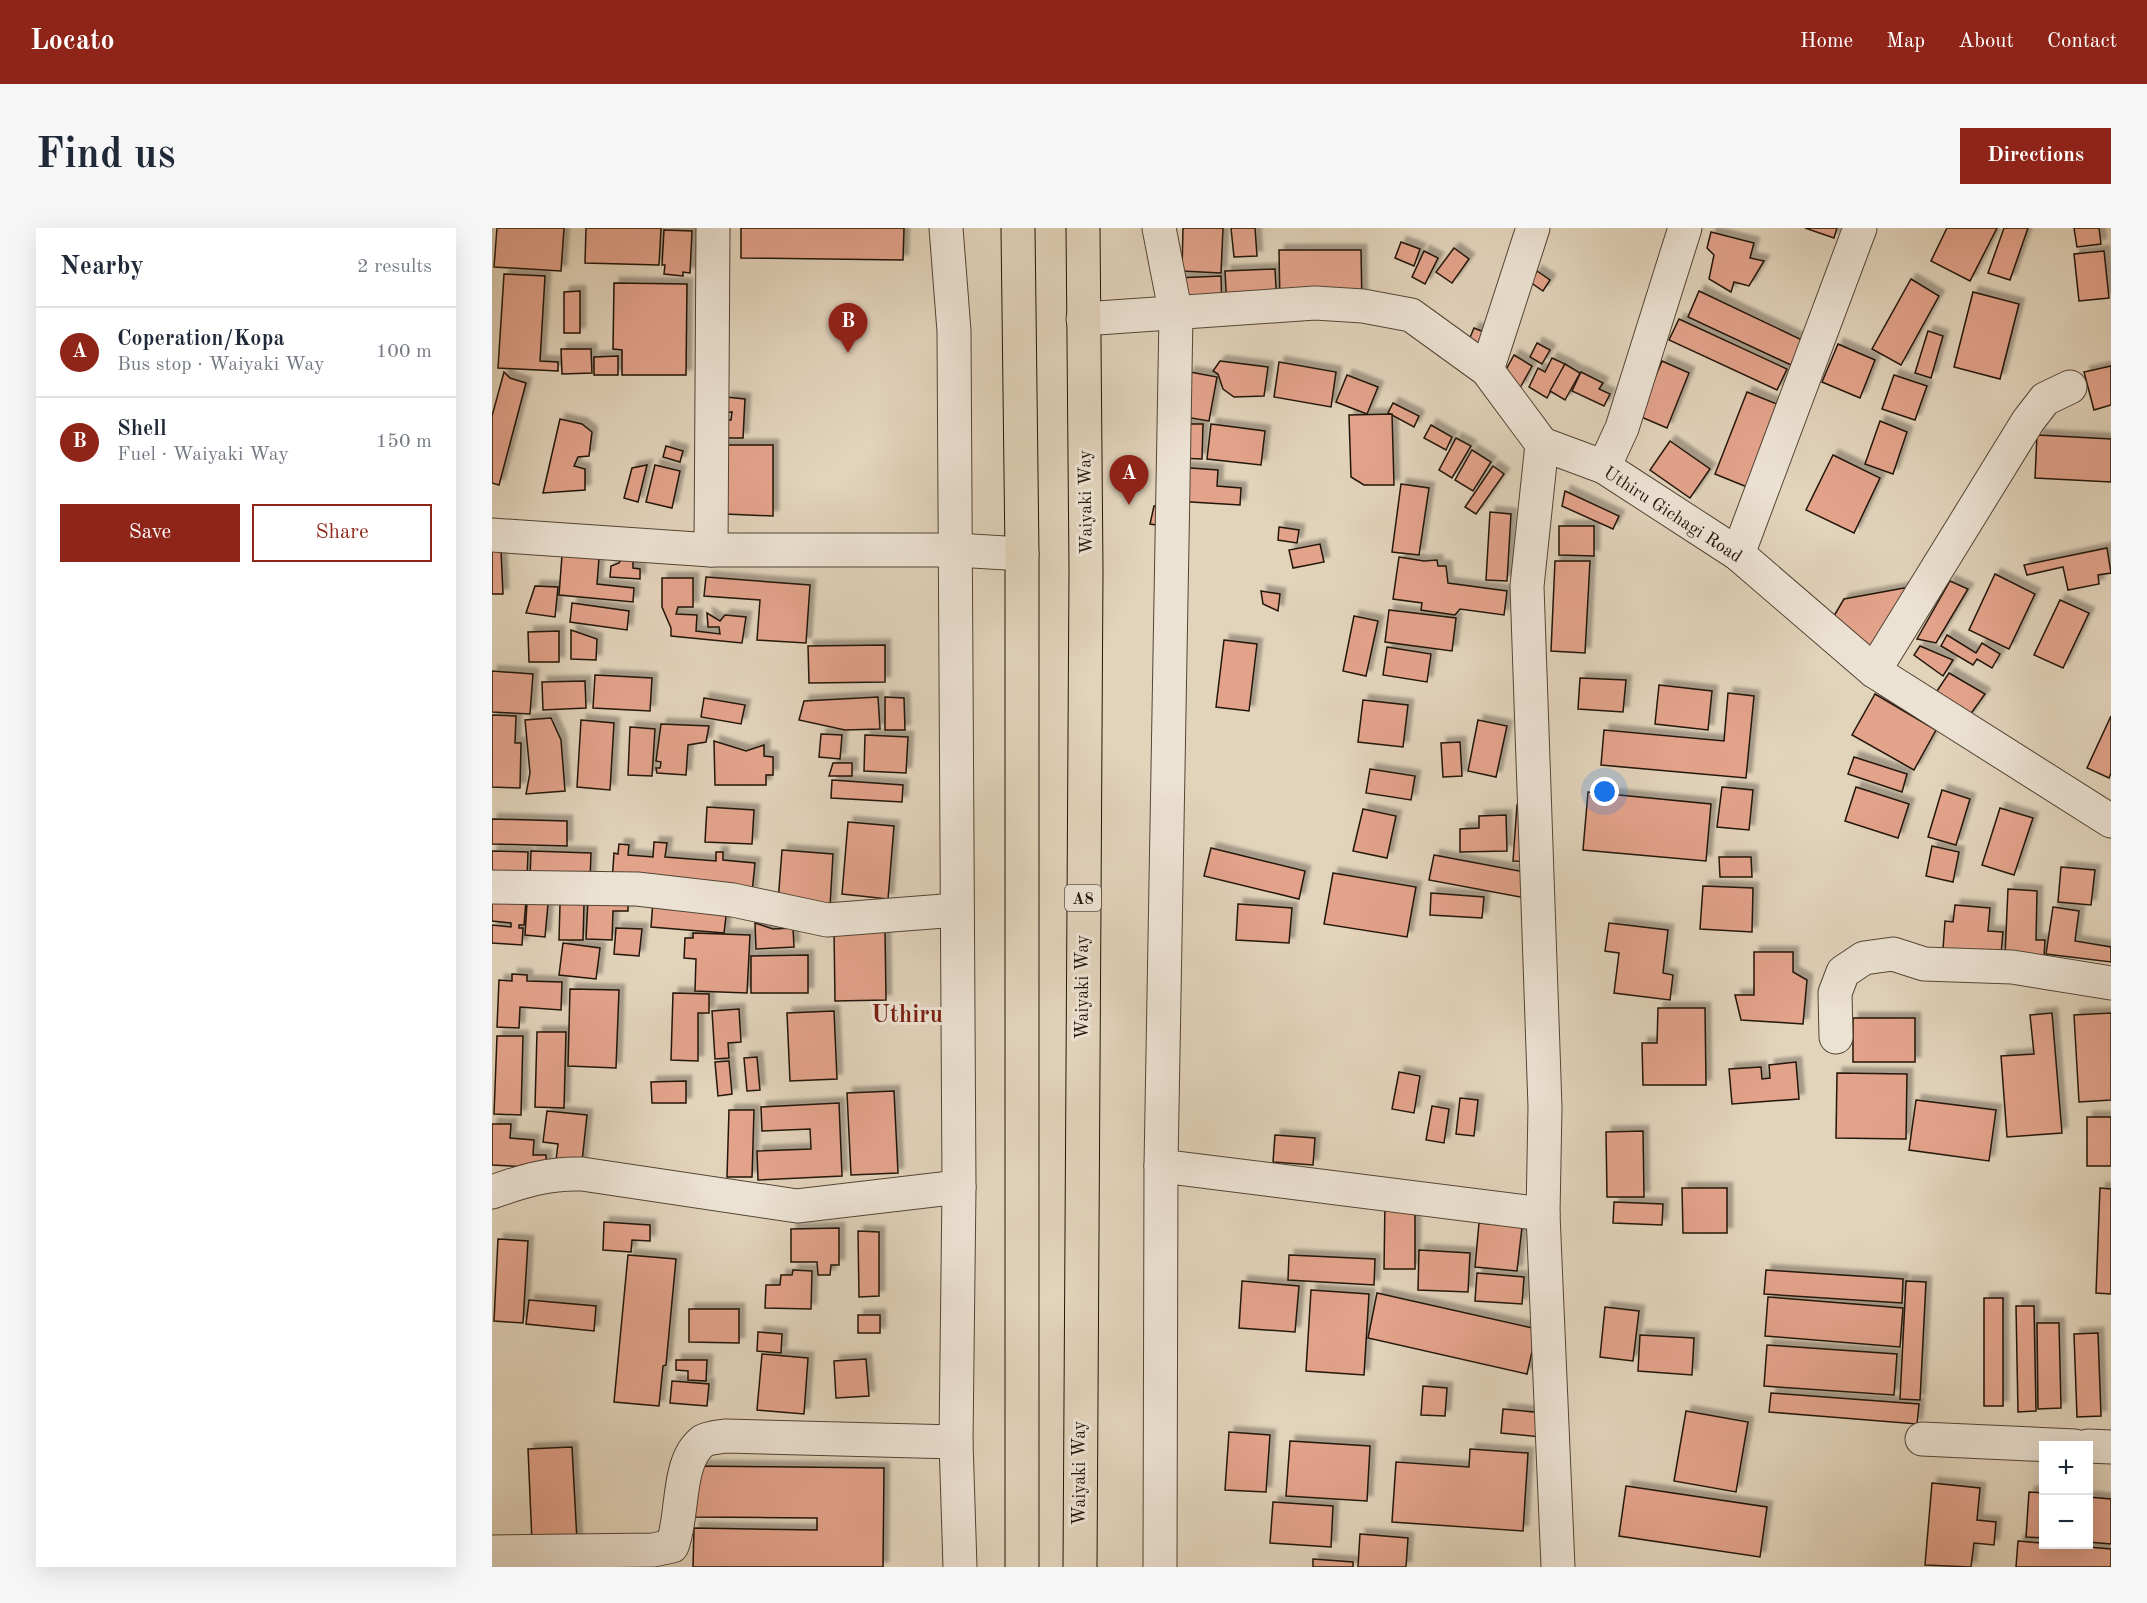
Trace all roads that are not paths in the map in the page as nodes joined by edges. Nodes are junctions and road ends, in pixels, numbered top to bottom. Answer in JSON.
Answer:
{"nodes":[{"id":1,"x":713,"y":228,"type":"edge"},
{"id":2,"x":946,"y":228,"type":"edge"},
{"id":3,"x":1018,"y":228,"type":"edge"},
{"id":4,"x":1083,"y":228,"type":"edge"},
{"id":5,"x":1159,"y":228,"type":"edge"},
{"id":6,"x":1533,"y":228,"type":"edge"},
{"id":7,"x":1685,"y":228,"type":"edge"},
{"id":8,"x":1860,"y":228,"type":"edge"},
{"id":9,"x":1176,"y":315,"type":"junction"},
{"id":10,"x":1083,"y":320,"type":"junction"},
{"id":11,"x":1487,"y":370,"type":"junction"},
{"id":12,"x":2070,"y":387,"type":"dead end"},
{"id":13,"x":1542,"y":444,"type":"junction"},
{"id":14,"x":1604,"y":467,"type":"junction"},
{"id":15,"x":492,"y":535,"type":"edge"},
{"id":16,"x":711,"y":550,"type":"junction"},
{"id":17,"x":956,"y":550,"type":"junction"},
{"id":18,"x":1022,"y":554,"type":"junction"},
{"id":19,"x":1738,"y":554,"type":"junction"},
{"id":20,"x":1874,"y":671,"type":"junction"},
{"id":21,"x":2111,"y":821,"type":"edge"},
{"id":22,"x":492,"y":887,"type":"edge"},
{"id":23,"x":957,"y":910,"type":"junction"},
{"id":24,"x":2111,"y":983,"type":"edge"},
{"id":25,"x":1836,"y":1037,"type":"dead end"},
{"id":26,"x":1161,"y":1167,"type":"junction"},
{"id":27,"x":959,"y":1187,"type":"junction"},
{"id":28,"x":492,"y":1192,"type":"edge"},
{"id":29,"x":1543,"y":1214,"type":"junction"},
{"id":30,"x":1922,"y":1438,"type":"dead end"},
{"id":31,"x":956,"y":1442,"type":"junction"},
{"id":32,"x":2039,"y":1444,"type":"edge"},
{"id":33,"x":2093,"y":1446,"type":"edge"},
{"id":34,"x":2111,"y":1447,"type":"edge"},
{"id":35,"x":492,"y":1552,"type":"edge"},
{"id":36,"x":960,"y":1567,"type":"edge"},
{"id":37,"x":1022,"y":1567,"type":"edge"},
{"id":38,"x":1080,"y":1567,"type":"edge"},
{"id":39,"x":1160,"y":1567,"type":"edge"},
{"id":40,"x":1558,"y":1567,"type":"edge"}],
"edges":[{"from":1,"to":16,"type":"street"},
{"from":2,"to":17,"type":"street"},
{"from":3,"to":18,"type":"highway"},
{"from":4,"to":10,"type":"highway","name":"Waiyaki Way","number":"A8"},
{"from":5,"to":9,"type":"street"},
{"from":6,"to":11,"type":"street"},
{"from":7,"to":14,"type":"street"},
{"from":8,"to":19,"type":"street"},
{"from":9,"to":10,"type":"street"},
{"from":9,"to":11,"type":"street"},
{"from":9,"to":26,"type":"street"},
{"from":10,"to":38,"type":"highway","name":"Waiyaki Way","number":"A8"},
{"from":11,"to":13,"type":"street"},
{"from":12,"to":20,"type":"street"},
{"from":13,"to":14,"type":"street","name":"Uthiru Gichagi Road"},
{"from":13,"to":29,"type":"street"},
{"from":14,"to":19,"type":"street","name":"Uthiru Gichagi Road"},
{"from":15,"to":16,"type":"street"},
{"from":16,"to":17,"type":"street"},
{"from":17,"to":18,"type":"street"},
{"from":17,"to":23,"type":"street"},
{"from":18,"to":37,"type":"highway"},
{"from":19,"to":20,"type":"street","name":"Uthiru Gichagi Road"},
{"from":20,"to":21,"type":"street","name":"Uthiru Gichagi Road"},
{"from":22,"to":23,"type":"street"},
{"from":23,"to":27,"type":"street"},
{"from":24,"to":25,"type":"street"},
{"from":26,"to":29,"type":"street"},
{"from":26,"to":39,"type":"street"},
{"from":27,"to":28,"type":"street"},
{"from":27,"to":31,"type":"street"},
{"from":29,"to":40,"type":"street"},
{"from":30,"to":32,"type":"street"},
{"from":31,"to":35,"type":"street"},
{"from":31,"to":36,"type":"street"},
{"from":33,"to":34,"type":"street"}]}
